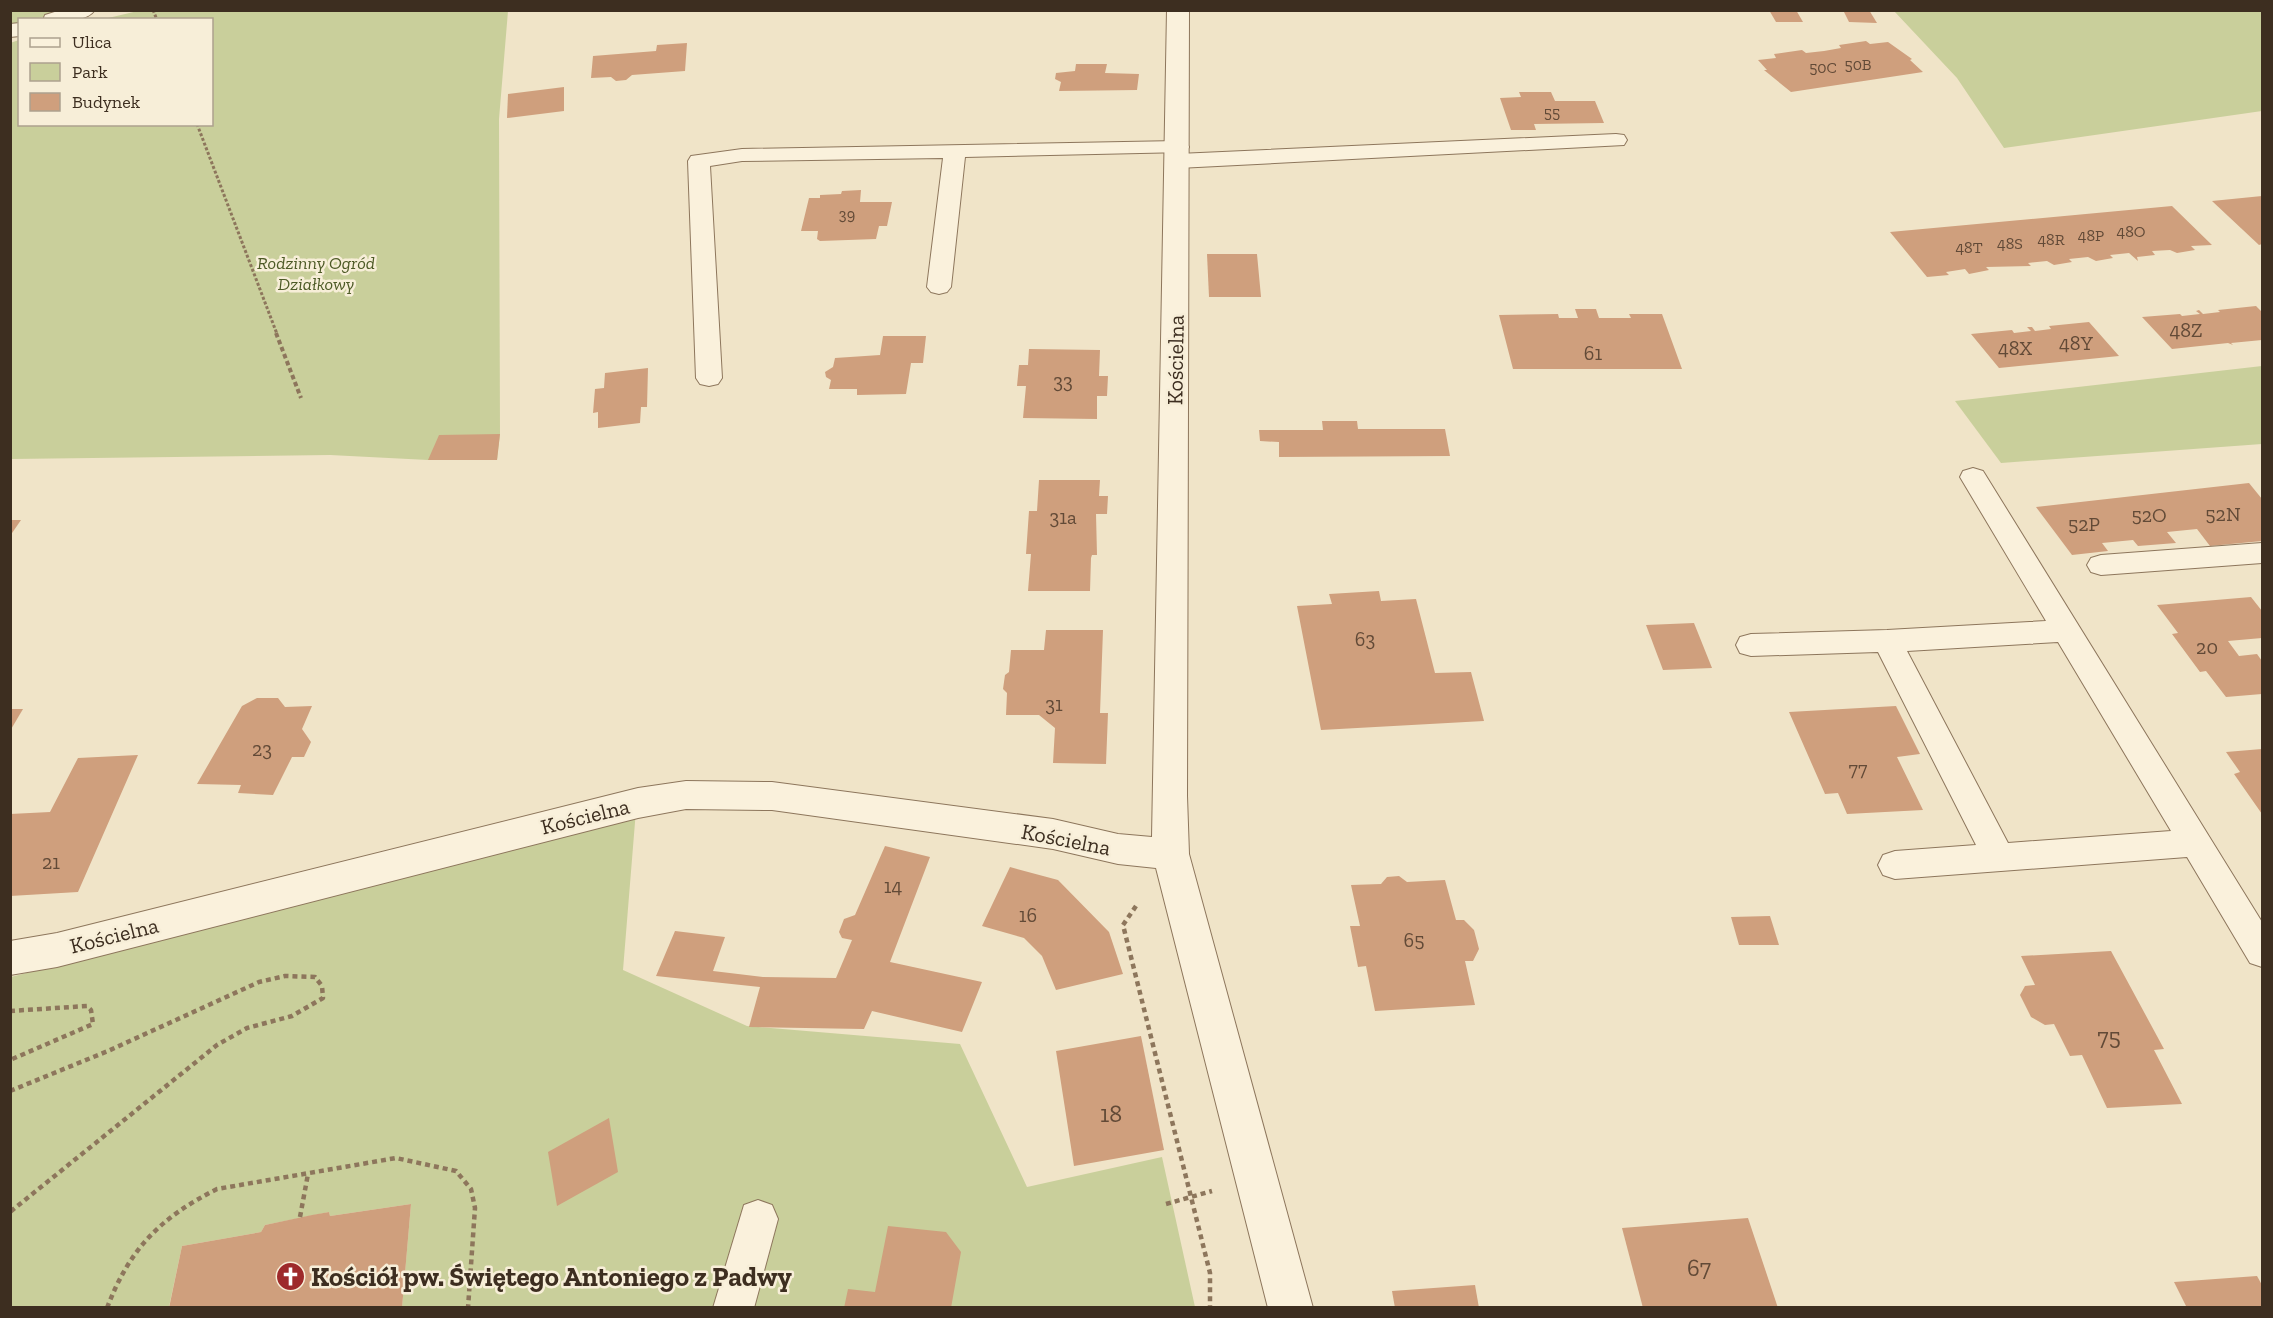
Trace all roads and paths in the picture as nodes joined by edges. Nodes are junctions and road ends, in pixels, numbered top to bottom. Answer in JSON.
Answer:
{"nodes":[{"id":1,"x":85,"y":10,"type":"edge"},
{"id":2,"x":1178,"y":10,"type":"edge"},
{"id":3,"x":59,"y":18,"type":"edge"},
{"id":4,"x":198,"y":126,"type":"edge"},
{"id":5,"x":1616,"y":140,"type":"dead end"},
{"id":6,"x":955,"y":151,"type":"junction"},
{"id":7,"x":1178,"y":154,"type":"junction"},
{"id":8,"x":939,"y":287,"type":"dead end"},
{"id":9,"x":709,"y":378,"type":"dead end"},
{"id":10,"x":301,"y":398,"type":"dead end"},
{"id":11,"x":1973,"y":477,"type":"dead end"},
{"id":12,"x":2262,"y":553,"type":"edge"},
{"id":13,"x":2101,"y":566,"type":"dead end"},
{"id":14,"x":2067,"y":631,"type":"junction"},
{"id":15,"x":1887,"y":641,"type":"junction"},
{"id":16,"x":1751,"y":645,"type":"dead end"},
{"id":17,"x":2196,"y":843,"type":"junction"},
{"id":18,"x":1171,"y":854,"type":"junction"},
{"id":19,"x":1999,"y":858,"type":"junction"},
{"id":20,"x":1895,"y":865,"type":"dead end"},
{"id":21,"x":2262,"y":952,"type":"edge"},
{"id":22,"x":10,"y":958,"type":"edge"},
{"id":23,"x":10,"y":1011,"type":"edge"},
{"id":24,"x":10,"y":1060,"type":"edge"},
{"id":25,"x":10,"y":1091,"type":"edge"},
{"id":26,"x":308,"y":1173,"type":"junction"},
{"id":27,"x":1190,"y":1197,"type":"junction"},
{"id":28,"x":1166,"y":1204,"type":"dead end"},
{"id":29,"x":10,"y":1212,"type":"edge"},
{"id":30,"x":300,"y":1217,"type":"dead end"},
{"id":31,"x":758,"y":1219,"type":"dead end"},
{"id":32,"x":107,"y":1308,"type":"edge"},
{"id":33,"x":468,"y":1308,"type":"edge"},
{"id":34,"x":733,"y":1308,"type":"edge"},
{"id":35,"x":1210,"y":1308,"type":"edge"},
{"id":36,"x":1291,"y":1308,"type":"edge"}],
"edges":[{"from":1,"to":3,"type":"street"},
{"from":2,"to":7,"type":"street","name":"Kościelna"},
{"from":4,"to":10,"type":"path"},
{"from":5,"to":7,"type":"lane"},
{"from":6,"to":7,"type":"lane"},
{"from":6,"to":8,"type":"lane"},
{"from":6,"to":9,"type":"lane"},
{"from":7,"to":18,"type":"street","name":"Kościelna"},
{"from":11,"to":14,"type":"lane"},
{"from":12,"to":13,"type":"lane"},
{"from":14,"to":15,"type":"lane"},
{"from":14,"to":17,"type":"lane"},
{"from":15,"to":16,"type":"lane"},
{"from":15,"to":19,"type":"lane"},
{"from":17,"to":19,"type":"lane"},
{"from":17,"to":21,"type":"lane"},
{"from":18,"to":22,"type":"street","name":"Kościelna"},
{"from":18,"to":27,"type":"path"},
{"from":18,"to":36,"type":"street","name":"Kościelna"},
{"from":19,"to":20,"type":"lane"},
{"from":23,"to":24,"type":"path"},
{"from":25,"to":29,"type":"path"},
{"from":26,"to":30,"type":"path"},
{"from":26,"to":32,"type":"path"},
{"from":26,"to":33,"type":"path"},
{"from":27,"to":28,"type":"path"},
{"from":27,"to":35,"type":"path"},
{"from":31,"to":34,"type":"lane"}]}
